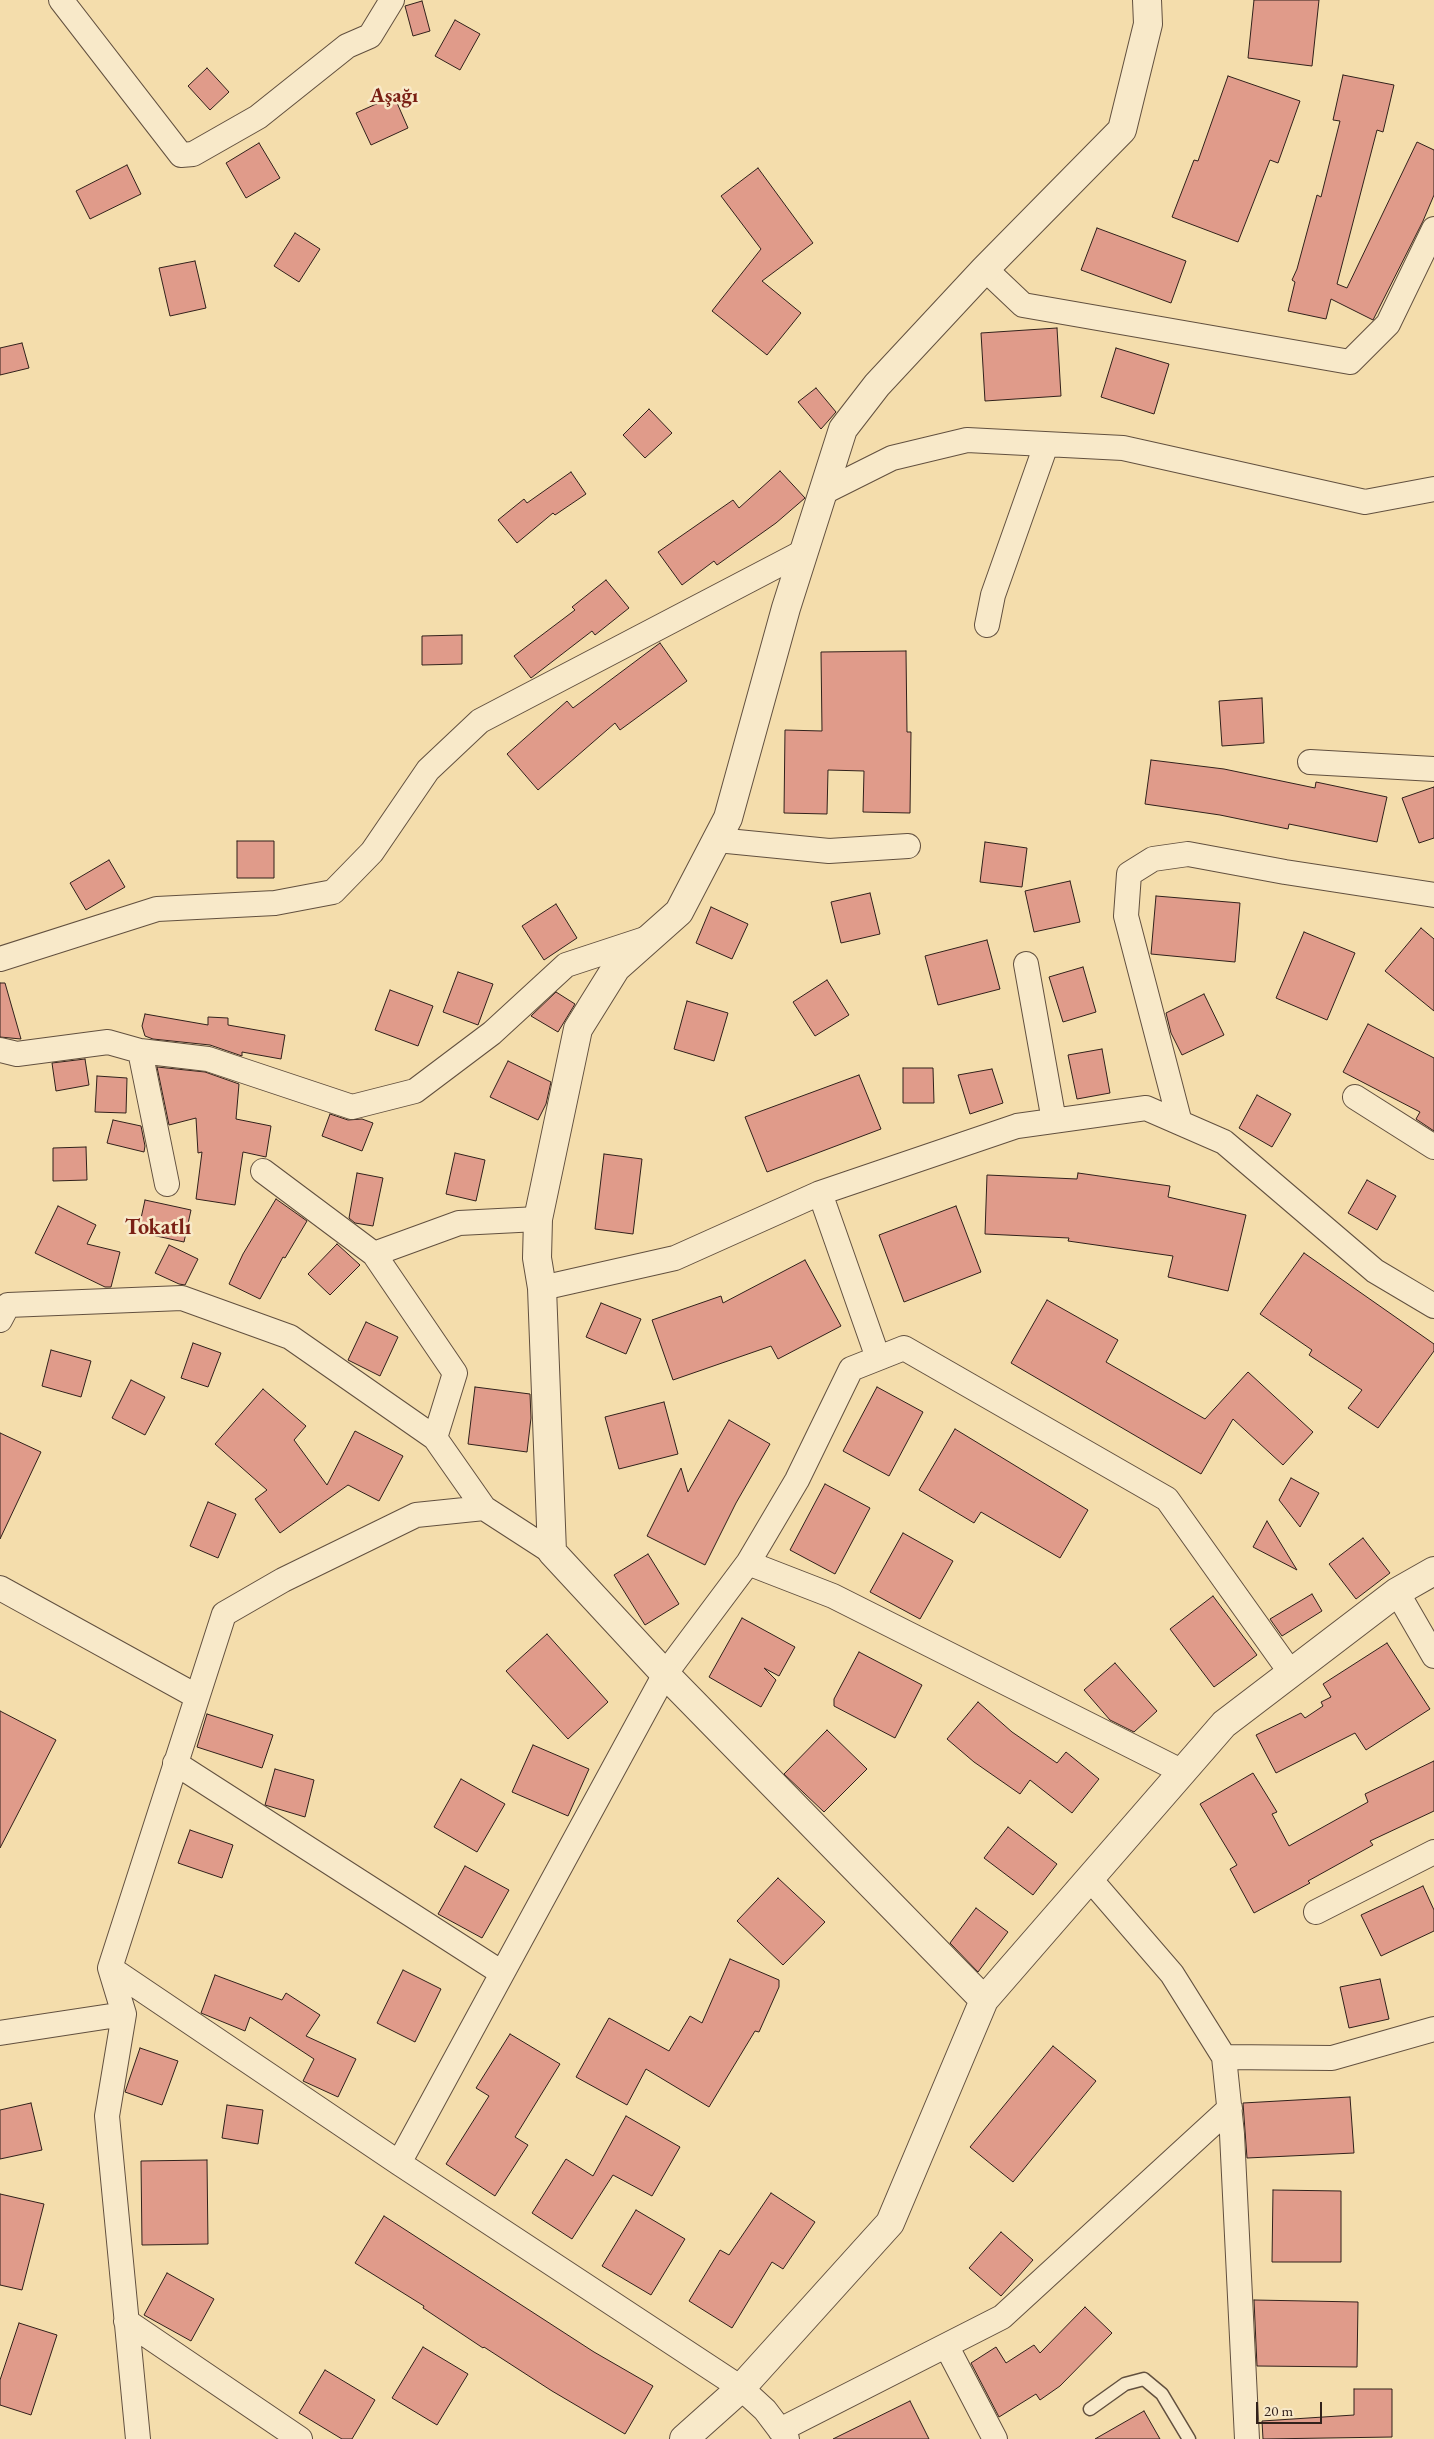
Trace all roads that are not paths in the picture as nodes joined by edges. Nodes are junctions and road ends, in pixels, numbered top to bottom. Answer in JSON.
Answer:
{"nodes":[{"id":1,"x":61,"y":0,"type":"edge"},
{"id":2,"x":392,"y":0,"type":"edge"},
{"id":3,"x":1148,"y":0,"type":"edge"},
{"id":4,"x":1434,"y":230,"type":"edge"},
{"id":5,"x":985,"y":269,"type":"junction"},
{"id":6,"x":1046,"y":445,"type":"junction"},
{"id":7,"x":1434,"y":489,"type":"edge"},
{"id":8,"x":822,"y":493,"type":"junction"},
{"id":9,"x":805,"y":551,"type":"junction"},
{"id":10,"x":987,"y":625,"type":"dead end"},
{"id":11,"x":1310,"y":762,"type":"dead end"},
{"id":12,"x":1434,"y":769,"type":"edge"},
{"id":13,"x":717,"y":840,"type":"junction"},
{"id":14,"x":908,"y":846,"type":"dead end"},
{"id":15,"x":1434,"y":896,"type":"edge"},
{"id":16,"x":651,"y":936,"type":"junction"},
{"id":17,"x":0,"y":959,"type":"edge"},
{"id":18,"x":1026,"y":964,"type":"dead end"},
{"id":19,"x":0,"y":1050,"type":"edge"},
{"id":20,"x":140,"y":1051,"type":"junction"},
{"id":21,"x":1355,"y":1097,"type":"dead end"},
{"id":22,"x":1054,"y":1121,"type":"junction"},
{"id":23,"x":1180,"y":1123,"type":"junction"},
{"id":24,"x":1434,"y":1147,"type":"edge"},
{"id":25,"x":263,"y":1171,"type":"dead end"},
{"id":26,"x":167,"y":1184,"type":"dead end"},
{"id":27,"x":820,"y":1193,"type":"junction"},
{"id":28,"x":538,"y":1219,"type":"junction"},
{"id":29,"x":374,"y":1254,"type":"junction"},
{"id":30,"x":542,"y":1288,"type":"junction"},
{"id":31,"x":1434,"y":1306,"type":"edge"},
{"id":32,"x":3,"y":1311,"type":"edge"},
{"id":33,"x":878,"y":1358,"type":"junction"},
{"id":34,"x":434,"y":1438,"type":"junction"},
{"id":35,"x":484,"y":1508,"type":"junction"},
{"id":36,"x":552,"y":1552,"type":"junction"},
{"id":37,"x":748,"y":1563,"type":"junction"},
{"id":38,"x":1434,"y":1571,"type":"edge"},
{"id":39,"x":0,"y":1588,"type":"edge"},
{"id":40,"x":1397,"y":1592,"type":"junction"},
{"id":41,"x":1434,"y":1656,"type":"edge"},
{"id":42,"x":1291,"y":1673,"type":"junction"},
{"id":43,"x":665,"y":1674,"type":"junction"},
{"id":44,"x":196,"y":1696,"type":"junction"},
{"id":45,"x":175,"y":1763,"type":"junction"},
{"id":46,"x":1182,"y":1772,"type":"junction"},
{"id":47,"x":1434,"y":1852,"type":"edge"},
{"id":48,"x":1090,"y":1879,"type":"junction"},
{"id":49,"x":1316,"y":1912,"type":"dead end"},
{"id":50,"x":110,"y":1968,"type":"junction"},
{"id":51,"x":502,"y":1973,"type":"junction"},
{"id":52,"x":984,"y":2000,"type":"junction"},
{"id":53,"x":124,"y":2014,"type":"junction"},
{"id":54,"x":1434,"y":2029,"type":"edge"},
{"id":55,"x":0,"y":2034,"type":"edge"},
{"id":56,"x":1224,"y":2057,"type":"junction"},
{"id":57,"x":1230,"y":2108,"type":"junction"},
{"id":58,"x":399,"y":2163,"type":"junction"},
{"id":59,"x":126,"y":2321,"type":"junction"},
{"id":60,"x":947,"y":2347,"type":"junction"},
{"id":61,"x":741,"y":2388,"type":"junction"},
{"id":62,"x":1090,"y":2409,"type":"dead end"},
{"id":63,"x":784,"y":2435,"type":"edge"},
{"id":64,"x":138,"y":2439,"type":"edge"},
{"id":65,"x":300,"y":2439,"type":"edge"},
{"id":66,"x":684,"y":2439,"type":"edge"},
{"id":67,"x":995,"y":2439,"type":"edge"},
{"id":68,"x":1189,"y":2439,"type":"edge"},
{"id":69,"x":1247,"y":2439,"type":"edge"}],
"edges":[{"from":1,"to":2,"type":"street"},
{"from":3,"to":5,"type":"street"},
{"from":4,"to":5,"type":"street"},
{"from":5,"to":8,"type":"street"},
{"from":6,"to":7,"type":"street"},
{"from":6,"to":8,"type":"street"},
{"from":6,"to":10,"type":"street"},
{"from":8,"to":9,"type":"street"},
{"from":9,"to":13,"type":"street"},
{"from":9,"to":17,"type":"street"},
{"from":11,"to":12,"type":"street"},
{"from":13,"to":14,"type":"street"},
{"from":13,"to":16,"type":"street"},
{"from":15,"to":23,"type":"street"},
{"from":16,"to":20,"type":"street"},
{"from":16,"to":28,"type":"street"},
{"from":18,"to":22,"type":"street"},
{"from":19,"to":20,"type":"street"},
{"from":20,"to":26,"type":"street"},
{"from":21,"to":24,"type":"street"},
{"from":22,"to":23,"type":"street"},
{"from":22,"to":27,"type":"street"},
{"from":23,"to":31,"type":"street"},
{"from":25,"to":29,"type":"street"},
{"from":27,"to":30,"type":"street"},
{"from":27,"to":33,"type":"street"},
{"from":28,"to":29,"type":"street"},
{"from":28,"to":30,"type":"street"},
{"from":29,"to":34,"type":"street"},
{"from":30,"to":36,"type":"street"},
{"from":32,"to":34,"type":"street"},
{"from":33,"to":37,"type":"street"},
{"from":33,"to":42,"type":"street"},
{"from":34,"to":35,"type":"street"},
{"from":35,"to":36,"type":"street"},
{"from":35,"to":44,"type":"street"},
{"from":36,"to":43,"type":"street"},
{"from":37,"to":43,"type":"street"},
{"from":37,"to":46,"type":"street"},
{"from":38,"to":40,"type":"street"},
{"from":39,"to":44,"type":"street"},
{"from":40,"to":41,"type":"street"},
{"from":40,"to":42,"type":"street"},
{"from":42,"to":46,"type":"street"},
{"from":43,"to":51,"type":"street"},
{"from":43,"to":52,"type":"street"},
{"from":44,"to":45,"type":"street"},
{"from":45,"to":50,"type":"street"},
{"from":45,"to":51,"type":"street"},
{"from":46,"to":48,"type":"street"},
{"from":47,"to":49,"type":"street"},
{"from":48,"to":52,"type":"street"},
{"from":48,"to":56,"type":"street"},
{"from":50,"to":53,"type":"street"},
{"from":50,"to":58,"type":"street"},
{"from":51,"to":58,"type":"street"},
{"from":52,"to":61,"type":"street"},
{"from":53,"to":55,"type":"street"},
{"from":53,"to":59,"type":"street"},
{"from":54,"to":56,"type":"street"},
{"from":56,"to":57,"type":"street"},
{"from":57,"to":60,"type":"street"},
{"from":57,"to":69,"type":"street"},
{"from":58,"to":61,"type":"street"},
{"from":59,"to":64,"type":"street"},
{"from":59,"to":65,"type":"street"},
{"from":60,"to":63,"type":"street"},
{"from":60,"to":67,"type":"street"},
{"from":61,"to":63,"type":"street"},
{"from":61,"to":66,"type":"street"},
{"from":62,"to":68,"type":"lane"}]}
